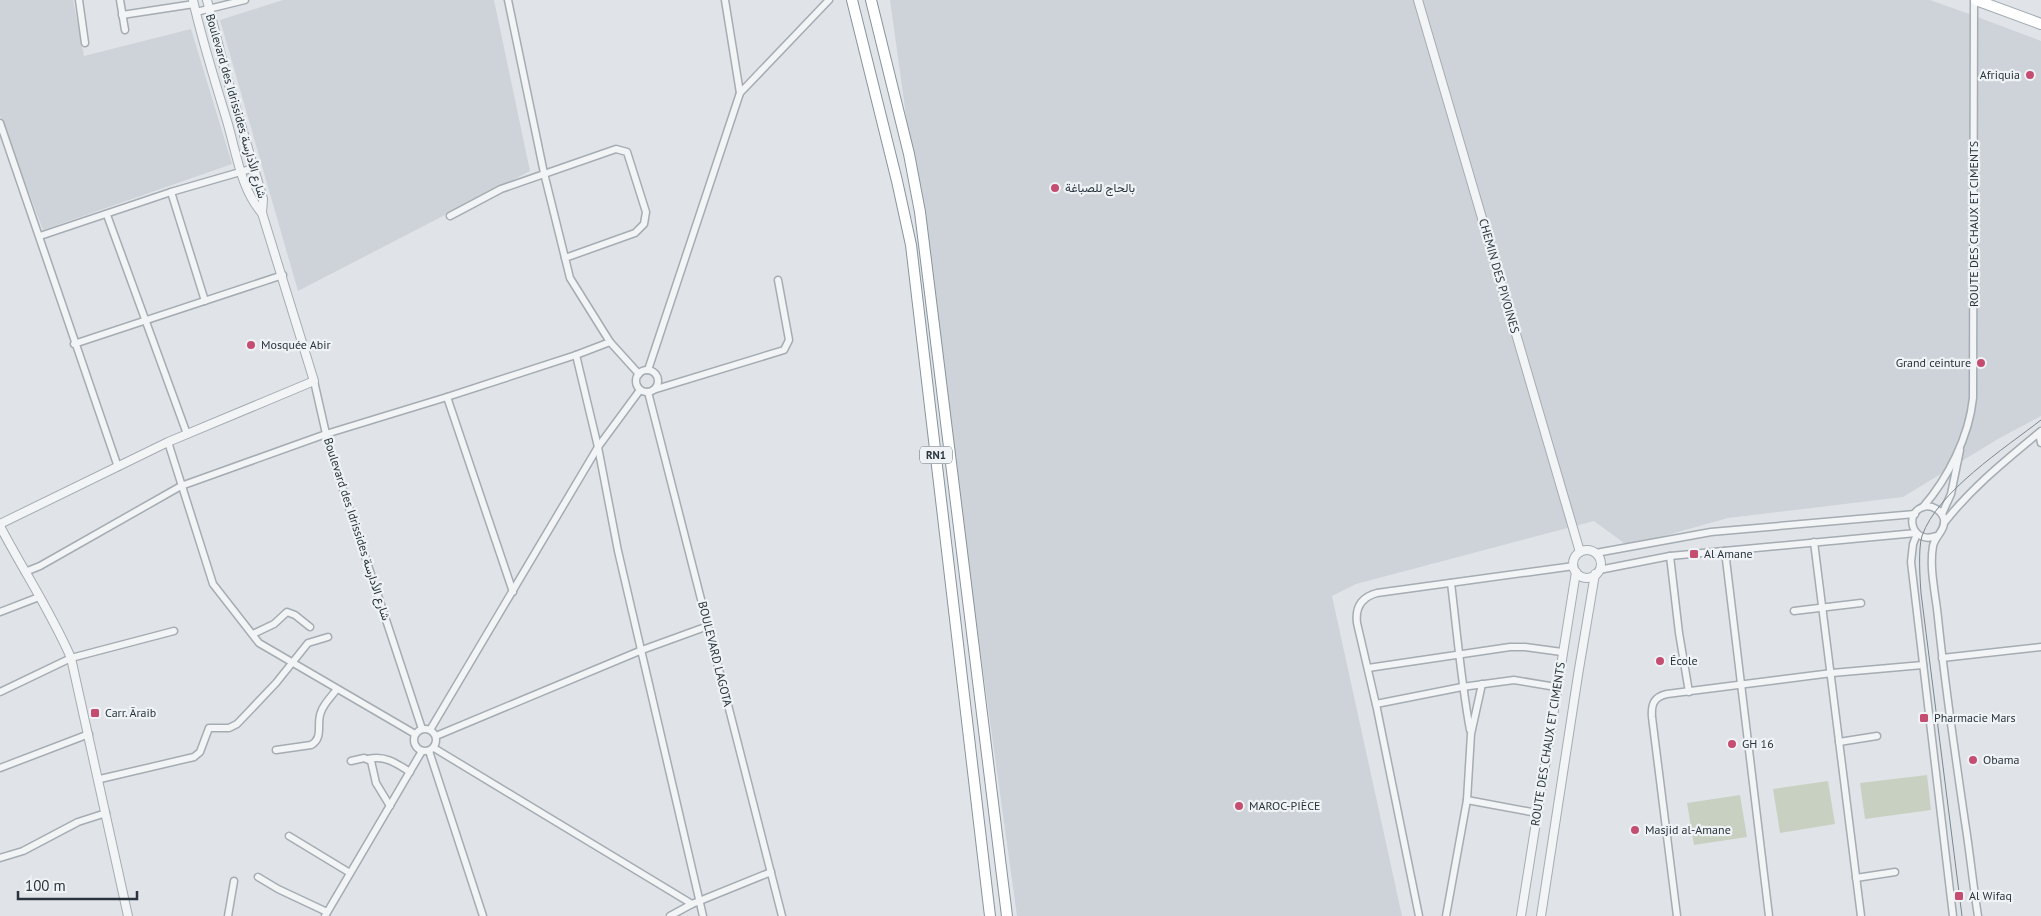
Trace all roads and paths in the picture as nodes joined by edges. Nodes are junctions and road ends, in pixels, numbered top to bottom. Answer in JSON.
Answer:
{"nodes":[{"id":1,"x":79,"y":0,"type":"edge"},
{"id":2,"x":120,"y":0,"type":"edge"},
{"id":3,"x":207,"y":0,"type":"edge"},
{"id":4,"x":245,"y":0,"type":"edge"},
{"id":5,"x":508,"y":0,"type":"edge"},
{"id":6,"x":725,"y":0,"type":"edge"},
{"id":7,"x":829,"y":0,"type":"edge"},
{"id":8,"x":852,"y":0,"type":"edge"},
{"id":9,"x":871,"y":0,"type":"edge"},
{"id":10,"x":1418,"y":0,"type":"edge"},
{"id":11,"x":1975,"y":0,"type":"edge"},
{"id":12,"x":194,"y":5,"type":"edge"},
{"id":13,"x":209,"y":10,"type":"junction"},
{"id":14,"x":122,"y":15,"type":"junction"},
{"id":15,"x":2041,"y":24,"type":"edge"},
{"id":16,"x":125,"y":30,"type":"dead end"},
{"id":17,"x":85,"y":44,"type":"dead end"},
{"id":18,"x":740,"y":93,"type":"junction"},
{"id":19,"x":0,"y":123,"type":"edge"},
{"id":20,"x":254,"y":168,"type":"junction"},
{"id":21,"x":242,"y":172,"type":"junction"},
{"id":22,"x":544,"y":173,"type":"junction"},
{"id":23,"x":171,"y":192,"type":"junction"},
{"id":24,"x":262,"y":213,"type":"junction"},
{"id":25,"x":107,"y":215,"type":"junction"},
{"id":26,"x":450,"y":216,"type":"dead end"},
{"id":27,"x":40,"y":236,"type":"junction"},
{"id":28,"x":565,"y":258,"type":"junction"},
{"id":29,"x":283,"y":275,"type":"junction"},
{"id":30,"x":778,"y":280,"type":"dead end"},
{"id":31,"x":205,"y":300,"type":"junction"},
{"id":32,"x":147,"y":321,"type":"junction"},
{"id":33,"x":610,"y":342,"type":"junction"},
{"id":34,"x":74,"y":344,"type":"junction"},
{"id":35,"x":576,"y":355,"type":"junction"},
{"id":36,"x":648,"y":370,"type":"junction"},
{"id":37,"x":639,"y":374,"type":"junction"},
{"id":38,"x":314,"y":381,"type":"junction"},
{"id":39,"x":640,"y":390,"type":"junction"},
{"id":40,"x":651,"y":391,"type":"junction"},
{"id":41,"x":447,"y":397,"type":"junction"},
{"id":42,"x":2040,"y":432,"type":"edge"},
{"id":43,"x":186,"y":434,"type":"junction"},
{"id":44,"x":326,"y":434,"type":"junction"},
{"id":45,"x":168,"y":442,"type":"junction"},
{"id":46,"x":2041,"y":443,"type":"edge"},
{"id":47,"x":1961,"y":446,"type":"junction"},
{"id":48,"x":598,"y":447,"type":"junction"},
{"id":49,"x":118,"y":467,"type":"junction"},
{"id":50,"x":181,"y":486,"type":"junction"},
{"id":51,"x":1923,"y":507,"type":"junction"},
{"id":52,"x":1915,"y":514,"type":"junction"},
{"id":53,"x":1942,"y":514,"type":"junction"},
{"id":54,"x":1944,"y":523,"type":"junction"},
{"id":55,"x":0,"y":525,"type":"edge"},
{"id":56,"x":1916,"y":533,"type":"junction"},
{"id":57,"x":1936,"y":536,"type":"junction"},
{"id":58,"x":1814,"y":542,"type":"junction"},
{"id":59,"x":1725,"y":551,"type":"junction"},
{"id":60,"x":1580,"y":552,"type":"junction"},
{"id":61,"x":1596,"y":553,"type":"junction"},
{"id":62,"x":1670,"y":556,"type":"junction"},
{"id":63,"x":1575,"y":569,"type":"junction"},
{"id":64,"x":24,"y":572,"type":"junction"},
{"id":65,"x":1597,"y":572,"type":"junction"},
{"id":66,"x":1451,"y":582,"type":"junction"},
{"id":67,"x":513,"y":592,"type":"junction"},
{"id":68,"x":39,"y":597,"type":"junction"},
{"id":69,"x":1861,"y":603,"type":"dead end"},
{"id":70,"x":1824,"y":607,"type":"junction"},
{"id":71,"x":1794,"y":611,"type":"dead end"},
{"id":72,"x":0,"y":612,"type":"edge"},
{"id":73,"x":708,"y":626,"type":"junction"},
{"id":74,"x":310,"y":627,"type":"dead end"},
{"id":75,"x":174,"y":631,"type":"dead end"},
{"id":76,"x":253,"y":634,"type":"junction"},
{"id":77,"x":328,"y":637,"type":"dead end"},
{"id":78,"x":2041,"y":647,"type":"edge"},
{"id":79,"x":642,"y":650,"type":"junction"},
{"id":80,"x":1562,"y":652,"type":"junction"},
{"id":81,"x":1460,"y":653,"type":"junction"},
{"id":82,"x":71,"y":658,"type":"junction"},
{"id":83,"x":1942,"y":658,"type":"junction"},
{"id":84,"x":293,"y":664,"type":"junction"},
{"id":85,"x":1922,"y":665,"type":"junction"},
{"id":86,"x":1368,"y":668,"type":"junction"},
{"id":87,"x":1832,"y":673,"type":"junction"},
{"id":88,"x":1482,"y":684,"type":"junction"},
{"id":89,"x":1742,"y":685,"type":"junction"},
{"id":90,"x":1462,"y":687,"type":"junction"},
{"id":91,"x":1556,"y":687,"type":"junction"},
{"id":92,"x":337,"y":689,"type":"junction"},
{"id":93,"x":0,"y":692,"type":"edge"},
{"id":94,"x":1689,"y":692,"type":"junction"},
{"id":95,"x":1376,"y":704,"type":"junction"},
{"id":96,"x":422,"y":729,"type":"junction"},
{"id":97,"x":430,"y":730,"type":"junction"},
{"id":98,"x":89,"y":734,"type":"junction"},
{"id":99,"x":416,"y":734,"type":"junction"},
{"id":100,"x":1471,"y":734,"type":"junction"},
{"id":101,"x":436,"y":736,"type":"junction"},
{"id":102,"x":1877,"y":736,"type":"dead end"},
{"id":103,"x":1840,"y":742,"type":"junction"},
{"id":104,"x":276,"y":750,"type":"dead end"},
{"id":105,"x":428,"y":750,"type":"junction"},
{"id":106,"x":368,"y":759,"type":"junction"},
{"id":107,"x":351,"y":761,"type":"dead end"},
{"id":108,"x":0,"y":768,"type":"edge"},
{"id":109,"x":410,"y":772,"type":"junction"},
{"id":110,"x":100,"y":779,"type":"junction"},
{"id":111,"x":1467,"y":800,"type":"junction"},
{"id":112,"x":390,"y":806,"type":"junction"},
{"id":113,"x":106,"y":813,"type":"junction"},
{"id":114,"x":1536,"y":813,"type":"junction"},
{"id":115,"x":289,"y":836,"type":"dead end"},
{"id":116,"x":0,"y":858,"type":"edge"},
{"id":117,"x":771,"y":872,"type":"junction"},
{"id":118,"x":1895,"y":872,"type":"dead end"},
{"id":119,"x":350,"y":873,"type":"junction"},
{"id":120,"x":258,"y":877,"type":"dead end"},
{"id":121,"x":1856,"y":878,"type":"junction"},
{"id":122,"x":234,"y":881,"type":"dead end"},
{"id":123,"x":700,"y":901,"type":"junction"},
{"id":124,"x":692,"y":904,"type":"junction"},
{"id":125,"x":326,"y":914,"type":"edge"},
{"id":126,"x":128,"y":916,"type":"edge"},
{"id":127,"x":228,"y":916,"type":"edge"},
{"id":128,"x":483,"y":916,"type":"edge"},
{"id":129,"x":670,"y":916,"type":"edge"},
{"id":130,"x":703,"y":916,"type":"edge"},
{"id":131,"x":782,"y":916,"type":"edge"},
{"id":132,"x":990,"y":916,"type":"edge"},
{"id":133,"x":1007,"y":916,"type":"edge"},
{"id":134,"x":1418,"y":916,"type":"edge"},
{"id":135,"x":1446,"y":916,"type":"edge"},
{"id":136,"x":1521,"y":916,"type":"edge"},
{"id":137,"x":1541,"y":916,"type":"edge"},
{"id":138,"x":1677,"y":916,"type":"edge"},
{"id":139,"x":1769,"y":916,"type":"edge"},
{"id":140,"x":1861,"y":916,"type":"edge"},
{"id":141,"x":1953,"y":916,"type":"edge"},
{"id":142,"x":1978,"y":916,"type":"edge"}],
"edges":[{"from":1,"to":17,"type":"street"},
{"from":2,"to":14,"type":"street"},
{"from":3,"to":13,"type":"street","name":"Boulevard des Idrissides شارع الأدارسة"},
{"from":4,"to":13,"type":"street"},
{"from":5,"to":22,"type":"street"},
{"from":6,"to":18,"type":"street"},
{"from":7,"to":18,"type":"street"},
{"from":8,"to":132,"type":"main road","number":"RN1"},
{"from":9,"to":133,"type":"main road","number":"RN1"},
{"from":10,"to":60,"type":"street","name":"CHEMIN DES PIVOINES"},
{"from":11,"to":15,"type":"main road"},
{"from":11,"to":47,"type":"street","name":"ROUTE DES CHAUX ET CIMENTS"},
{"from":12,"to":13,"type":"street"},
{"from":12,"to":14,"type":"street"},
{"from":12,"to":21,"type":"street","name":"Boulevard des Idrissides شارع الأدارسة"},
{"from":13,"to":20,"type":"street","name":"Boulevard des Idrissides شارع الأدارسة"},
{"from":14,"to":16,"type":"street"},
{"from":18,"to":36,"type":"street"},
{"from":19,"to":27,"type":"street"},
{"from":20,"to":21,"type":"street"},
{"from":20,"to":24,"type":"street","name":"Boulevard des Idrissides شارع الأدارسة"},
{"from":21,"to":23,"type":"street"},
{"from":21,"to":24,"type":"street","name":"Boulevard des Idrissides شارع الأدارسة"},
{"from":22,"to":26,"type":"street"},
{"from":22,"to":28,"type":"street"},
{"from":22,"to":28,"type":"street"},
{"from":23,"to":25,"type":"street"},
{"from":23,"to":31,"type":"street"},
{"from":24,"to":29,"type":"street","name":"Boulevard des Idrissides شارع الأدارسة"},
{"from":25,"to":27,"type":"street"},
{"from":25,"to":32,"type":"street"},
{"from":27,"to":34,"type":"street"},
{"from":28,"to":33,"type":"street"},
{"from":29,"to":31,"type":"street"},
{"from":29,"to":38,"type":"street","name":"Boulevard des Idrissides شارع الأدارسة"},
{"from":30,"to":40,"type":"street"},
{"from":31,"to":32,"type":"street"},
{"from":32,"to":34,"type":"street"},
{"from":32,"to":43,"type":"street"},
{"from":33,"to":35,"type":"street"},
{"from":33,"to":37,"type":"street"},
{"from":34,"to":49,"type":"street"},
{"from":35,"to":41,"type":"street"},
{"from":35,"to":48,"type":"street"},
{"from":36,"to":37,"type":"street"},
{"from":36,"to":40,"type":"street"},
{"from":37,"to":39,"type":"street"},
{"from":38,"to":43,"type":"street"},
{"from":38,"to":44,"type":"street","name":"Boulevard des Idrissides شارع الأدارسة"},
{"from":39,"to":40,"type":"street"},
{"from":39,"to":48,"type":"street"},
{"from":40,"to":73,"type":"street","name":"BOULEVARD LAGOTA"},
{"from":41,"to":44,"type":"street"},
{"from":41,"to":67,"type":"street"},
{"from":42,"to":46,"type":"street"},
{"from":42,"to":54,"type":"street"},
{"from":43,"to":45,"type":"street"},
{"from":44,"to":50,"type":"street"},
{"from":44,"to":96,"type":"street","name":"Boulevard des Idrissides شارع الأدارسة"},
{"from":45,"to":49,"type":"street"},
{"from":45,"to":50,"type":"street"},
{"from":47,"to":51,"type":"street","name":"ROUTE DES CHAUX ET CIMENTS"},
{"from":47,"to":53,"type":"street","name":"ROUTE DES CHAUX ET CIMENTS"},
{"from":48,"to":67,"type":"street"},
{"from":48,"to":79,"type":"street"},
{"from":49,"to":55,"type":"street"},
{"from":50,"to":64,"type":"street"},
{"from":50,"to":76,"type":"street"},
{"from":51,"to":52,"type":"street"},
{"from":51,"to":53,"type":"street"},
{"from":52,"to":56,"type":"street"},
{"from":52,"to":61,"type":"street"},
{"from":53,"to":54,"type":"street"},
{"from":54,"to":57,"type":"street"},
{"from":55,"to":64,"type":"street"},
{"from":56,"to":57,"type":"street"},
{"from":56,"to":58,"type":"street"},
{"from":56,"to":85,"type":"street"},
{"from":57,"to":83,"type":"street"},
{"from":58,"to":59,"type":"street"},
{"from":58,"to":70,"type":"street"},
{"from":59,"to":62,"type":"street"},
{"from":59,"to":89,"type":"street"},
{"from":60,"to":61,"type":"street"},
{"from":60,"to":63,"type":"street"},
{"from":61,"to":65,"type":"street"},
{"from":62,"to":65,"type":"street"},
{"from":62,"to":94,"type":"street"},
{"from":63,"to":65,"type":"street"},
{"from":63,"to":66,"type":"street"},
{"from":63,"to":80,"type":"street","name":"ROUTE DES CHAUX ET CIMENTS"},
{"from":64,"to":68,"type":"street"},
{"from":65,"to":137,"type":"street","name":"ROUTE DES CHAUX ET CIMENTS"},
{"from":66,"to":81,"type":"street"},
{"from":66,"to":86,"type":"street"},
{"from":67,"to":97,"type":"street"},
{"from":68,"to":72,"type":"street"},
{"from":68,"to":82,"type":"street"},
{"from":69,"to":70,"type":"street"},
{"from":70,"to":71,"type":"street"},
{"from":70,"to":87,"type":"street"},
{"from":73,"to":79,"type":"street"},
{"from":73,"to":117,"type":"street","name":"BOULEVARD LAGOTA"},
{"from":74,"to":76,"type":"street"},
{"from":75,"to":82,"type":"street"},
{"from":76,"to":84,"type":"street"},
{"from":77,"to":84,"type":"street"},
{"from":78,"to":83,"type":"street"},
{"from":79,"to":101,"type":"street"},
{"from":79,"to":123,"type":"street"},
{"from":80,"to":81,"type":"street"},
{"from":80,"to":91,"type":"street","name":"ROUTE DES CHAUX ET CIMENTS"},
{"from":81,"to":86,"type":"street"},
{"from":81,"to":90,"type":"street"},
{"from":82,"to":93,"type":"street"},
{"from":82,"to":98,"type":"street"},
{"from":83,"to":142,"type":"street"},
{"from":84,"to":92,"type":"street"},
{"from":84,"to":110,"type":"street"},
{"from":85,"to":87,"type":"street"},
{"from":85,"to":141,"type":"street"},
{"from":86,"to":95,"type":"street"},
{"from":87,"to":89,"type":"street"},
{"from":87,"to":103,"type":"street"},
{"from":88,"to":90,"type":"street"},
{"from":88,"to":91,"type":"street"},
{"from":88,"to":100,"type":"street"},
{"from":89,"to":94,"type":"street"},
{"from":89,"to":139,"type":"street"},
{"from":90,"to":95,"type":"street"},
{"from":90,"to":100,"type":"street"},
{"from":91,"to":114,"type":"street","name":"ROUTE DES CHAUX ET CIMENTS"},
{"from":92,"to":99,"type":"street"},
{"from":92,"to":104,"type":"street"},
{"from":94,"to":138,"type":"street"},
{"from":95,"to":134,"type":"street"},
{"from":96,"to":97,"type":"street"},
{"from":96,"to":99,"type":"street"},
{"from":97,"to":101,"type":"street"},
{"from":98,"to":108,"type":"street"},
{"from":98,"to":110,"type":"street"},
{"from":99,"to":105,"type":"street"},
{"from":100,"to":111,"type":"street"},
{"from":101,"to":105,"type":"street"},
{"from":102,"to":103,"type":"street"},
{"from":103,"to":121,"type":"street"},
{"from":105,"to":109,"type":"street"},
{"from":105,"to":124,"type":"street"},
{"from":105,"to":128,"type":"street"},
{"from":106,"to":107,"type":"street"},
{"from":106,"to":109,"type":"street"},
{"from":106,"to":112,"type":"street"},
{"from":109,"to":112,"type":"street"},
{"from":110,"to":113,"type":"street"},
{"from":111,"to":114,"type":"street"},
{"from":111,"to":135,"type":"street"},
{"from":112,"to":119,"type":"street"},
{"from":113,"to":116,"type":"street"},
{"from":113,"to":126,"type":"street"},
{"from":114,"to":136,"type":"street","name":"ROUTE DES CHAUX ET CIMENTS"},
{"from":115,"to":119,"type":"street"},
{"from":117,"to":123,"type":"street"},
{"from":117,"to":131,"type":"street","name":"BOULEVARD LAGOTA"},
{"from":118,"to":121,"type":"street"},
{"from":119,"to":125,"type":"street"},
{"from":120,"to":125,"type":"street"},
{"from":121,"to":140,"type":"street"},
{"from":122,"to":127,"type":"street"},
{"from":123,"to":124,"type":"street"},
{"from":123,"to":130,"type":"street"},
{"from":124,"to":129,"type":"street"}]}
